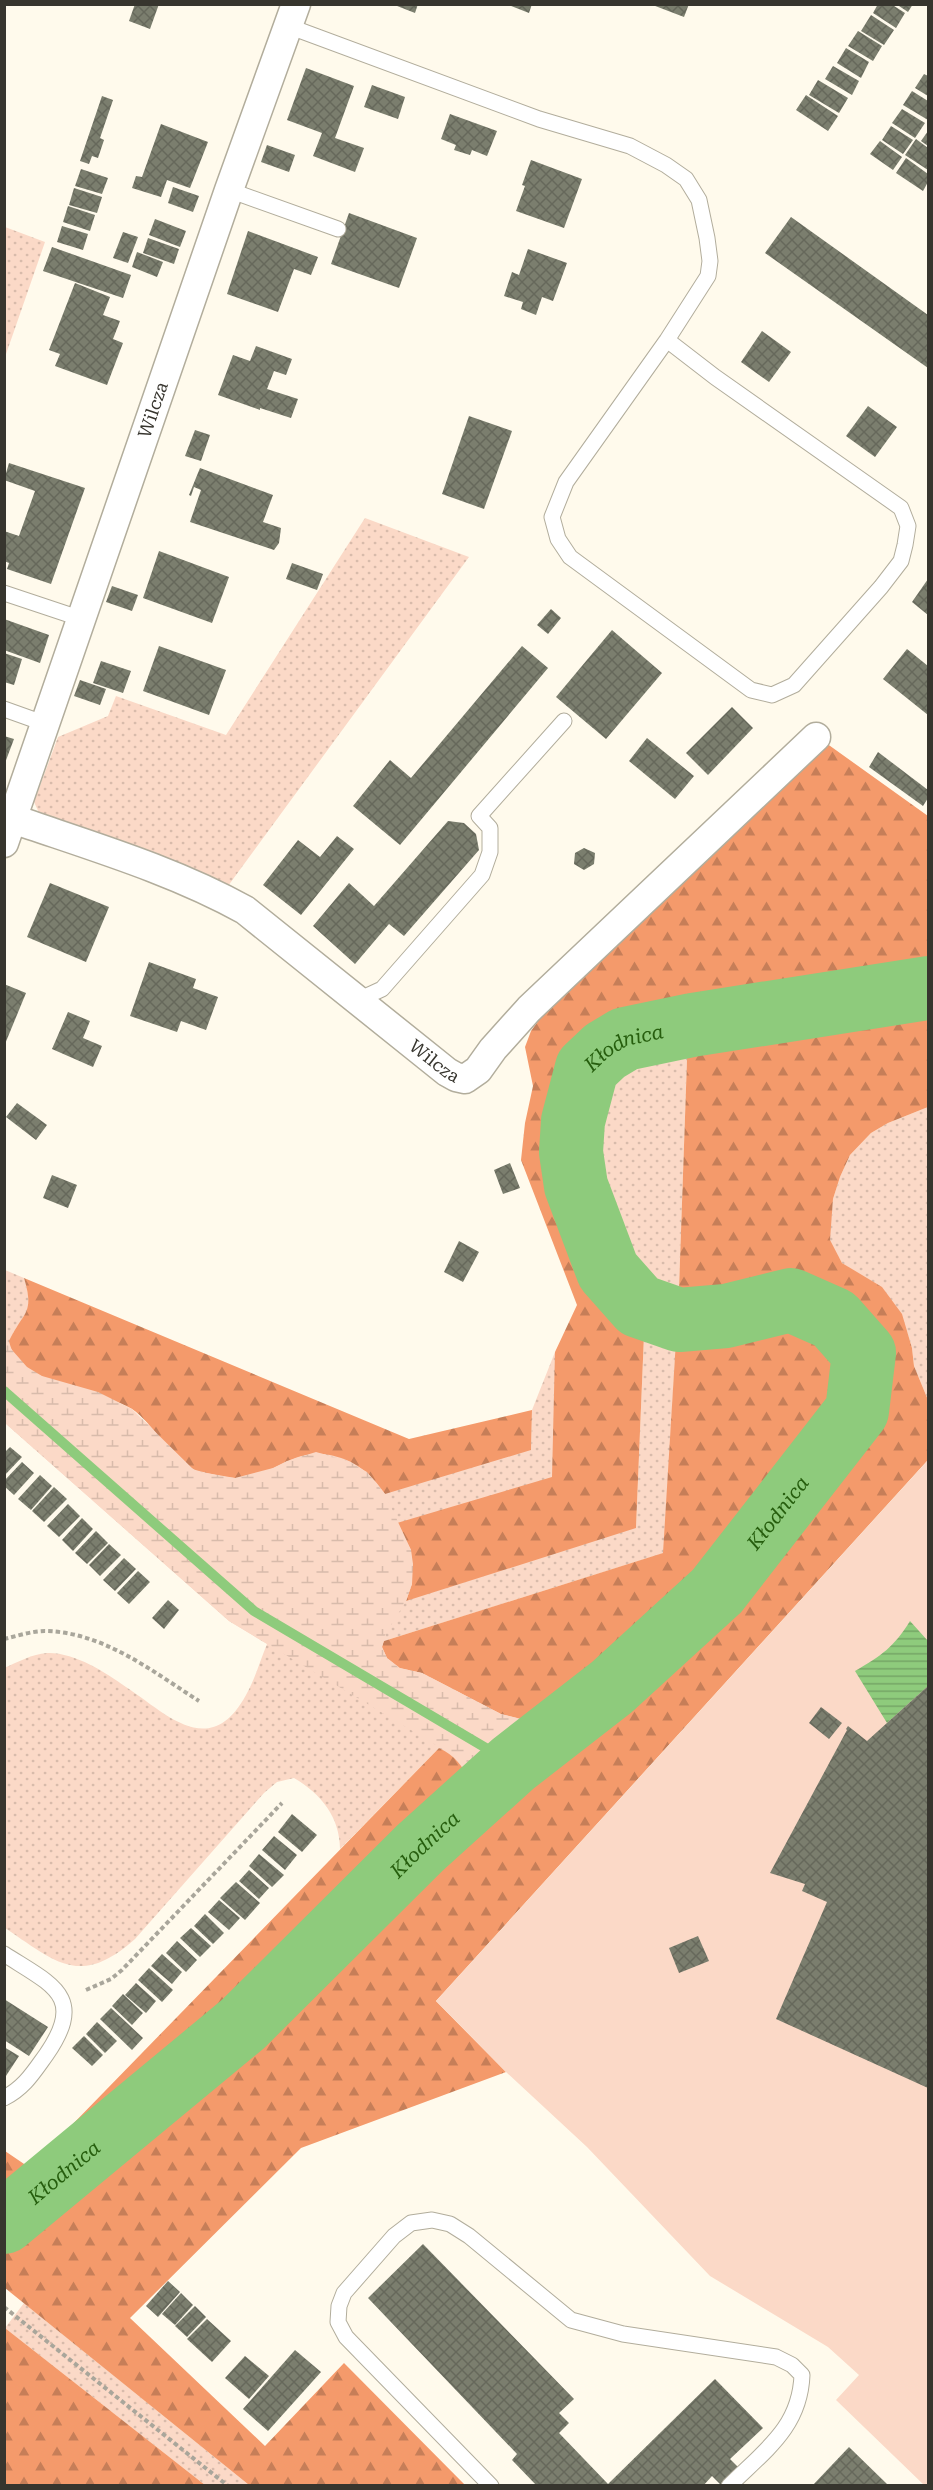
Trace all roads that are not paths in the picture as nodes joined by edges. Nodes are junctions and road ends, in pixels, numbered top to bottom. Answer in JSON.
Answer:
{"nodes":[{"id":1,"x":292,"y":15,"type":"edge"},
{"id":2,"x":229,"y":190,"type":"junction"},
{"id":3,"x":338,"y":229,"type":"dead end"},
{"id":4,"x":667,"y":340,"type":"junction"},
{"id":5,"x":4,"y":593,"type":"edge"},
{"id":6,"x":82,"y":619,"type":"junction"},
{"id":7,"x":4,"y":710,"type":"edge"},
{"id":8,"x":564,"y":721,"type":"dead end"},
{"id":9,"x":46,"y":724,"type":"junction"},
{"id":10,"x":816,"y":737,"type":"dead end"},
{"id":11,"x":8,"y":830,"type":"edge"},
{"id":12,"x":358,"y":1000,"type":"junction"},
{"id":13,"x":4,"y":1954,"type":"edge"},
{"id":14,"x":4,"y":2098,"type":"edge"},
{"id":15,"x":491,"y":2486,"type":"edge"},
{"id":16,"x":729,"y":2486,"type":"edge"}],
"edges":[{"from":1,"to":2,"type":"street","name":"Wilcza"},
{"from":1,"to":4,"type":"lane"},
{"from":2,"to":3,"type":"lane"},
{"from":2,"to":6,"type":"street","name":"Wilcza"},
{"from":4,"to":4,"type":"lane"},
{"from":5,"to":6,"type":"lane"},
{"from":6,"to":9,"type":"street","name":"Wilcza"},
{"from":7,"to":9,"type":"lane"},
{"from":8,"to":12,"type":"lane"},
{"from":9,"to":11,"type":"street","name":"Wilcza"},
{"from":10,"to":12,"type":"street","name":"Wilcza"},
{"from":11,"to":12,"type":"street","name":"Wilcza"},
{"from":13,"to":14,"type":"lane"},
{"from":15,"to":16,"type":"lane"}]}
